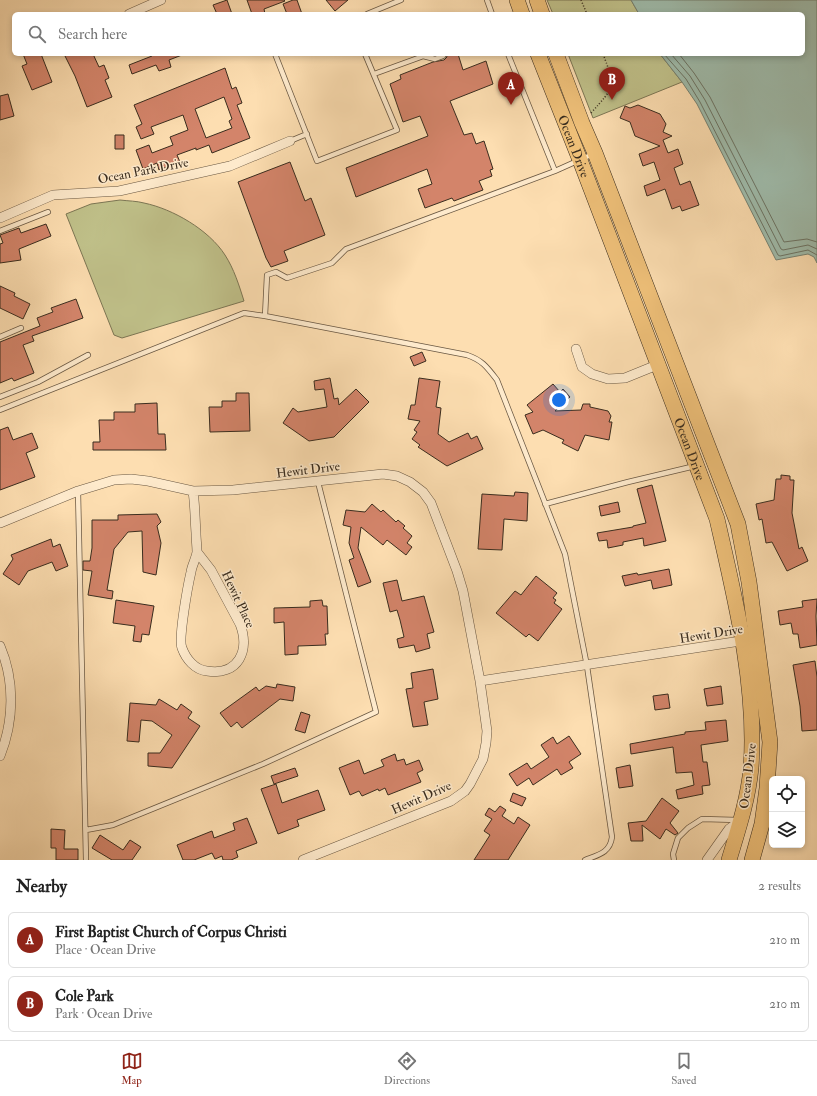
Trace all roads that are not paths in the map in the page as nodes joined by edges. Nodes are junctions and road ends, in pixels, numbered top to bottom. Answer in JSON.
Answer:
{"nodes":[{"id":1,"x":161,"y":0,"type":"edge"},
{"id":2,"x":401,"y":0,"type":"edge"},
{"id":3,"x":487,"y":0,"type":"edge"},
{"id":4,"x":516,"y":0,"type":"edge"},
{"id":5,"x":537,"y":0,"type":"edge"},
{"id":6,"x":134,"y":12,"type":"edge"},
{"id":7,"x":372,"y":12,"type":"edge"},
{"id":8,"x":491,"y":12,"type":"edge"},
{"id":9,"x":521,"y":12,"type":"edge"},
{"id":10,"x":541,"y":12,"type":"edge"},
{"id":11,"x":276,"y":56,"type":"edge"},
{"id":12,"x":366,"y":56,"type":"edge"},
{"id":13,"x":423,"y":56,"type":"joint"},
{"id":14,"x":443,"y":56,"type":"dead end"},
{"id":15,"x":509,"y":56,"type":"edge"},
{"id":16,"x":539,"y":56,"type":"edge"},
{"id":17,"x":557,"y":56,"type":"edge"},
{"id":18,"x":374,"y":74,"type":"junction"},
{"id":19,"x":307,"y":134,"type":"junction"},
{"id":20,"x":290,"y":141,"type":"joint"},
{"id":21,"x":595,"y":153,"type":"junction"},
{"id":22,"x":580,"y":160,"type":"junction"},
{"id":23,"x":555,"y":171,"type":"junction"},
{"id":24,"x":48,"y":212,"type":"dead end"},
{"id":25,"x":0,"y":218,"type":"edge"},
{"id":26,"x":0,"y":231,"type":"edge"},
{"id":27,"x":265,"y":316,"type":"junction"},
{"id":28,"x":21,"y":328,"type":"dead end"},
{"id":29,"x":0,"y":337,"type":"edge"},
{"id":30,"x":576,"y":349,"type":"dead end"},
{"id":31,"x":88,"y":355,"type":"dead end"},
{"id":32,"x":657,"y":365,"type":"junction"},
{"id":33,"x":0,"y":397,"type":"edge"},
{"id":34,"x":0,"y":410,"type":"edge"},
{"id":35,"x":696,"y":466,"type":"junction"},
{"id":36,"x":318,"y":482,"type":"junction"},
{"id":37,"x":78,"y":491,"type":"junction"},
{"id":38,"x":193,"y":491,"type":"junction"},
{"id":39,"x":546,"y":504,"type":"junction"},
{"id":40,"x":0,"y":523,"type":"edge"},
{"id":41,"x":197,"y":552,"type":"junction"},
{"id":42,"x":749,"y":640,"type":"junction"},
{"id":43,"x":0,"y":646,"type":"edge"},
{"id":44,"x":587,"y":666,"type":"junction"},
{"id":45,"x":480,"y":681,"type":"junction"},
{"id":46,"x":0,"y":756,"type":"edge"},
{"id":47,"x":742,"y":820,"type":"junction"},
{"id":48,"x":762,"y":824,"type":"junction"},
{"id":49,"x":86,"y":830,"type":"junction"},
{"id":50,"x":86,"y":860,"type":"edge"},
{"id":51,"x":302,"y":860,"type":"edge"},
{"id":52,"x":585,"y":860,"type":"edge"},
{"id":53,"x":674,"y":860,"type":"edge"},
{"id":54,"x":707,"y":860,"type":"edge"},
{"id":55,"x":729,"y":860,"type":"edge"},
{"id":56,"x":752,"y":860,"type":"edge"}],
"edges":[{"from":1,"to":6,"type":"street"},
{"from":2,"to":7,"type":"lane"},
{"from":3,"to":8,"type":"lane"},
{"from":4,"to":9,"type":"main road"},
{"from":5,"to":10,"type":"main road"},
{"from":11,"to":19,"type":"lane"},
{"from":12,"to":18,"type":"lane"},
{"from":13,"to":14,"type":"lane"},
{"from":13,"to":18,"type":"lane"},
{"from":15,"to":23,"type":"lane"},
{"from":16,"to":22,"type":"main road","name":"Ocean Drive"},
{"from":17,"to":21,"type":"main road","name":"Ocean Drive"},
{"from":18,"to":19,"type":"lane"},
{"from":19,"to":20,"type":"lane"},
{"from":20,"to":25,"type":"street","name":"Ocean Park Drive"},
{"from":21,"to":22,"type":"lane"},
{"from":21,"to":42,"type":"main road","name":"Ocean Drive"},
{"from":22,"to":23,"type":"lane"},
{"from":22,"to":32,"type":"main road","name":"Ocean Drive"},
{"from":23,"to":27,"type":"lane"},
{"from":24,"to":26,"type":"lane"},
{"from":27,"to":34,"type":"lane"},
{"from":27,"to":39,"type":"lane"},
{"from":28,"to":29,"type":"lane"},
{"from":30,"to":32,"type":"street"},
{"from":31,"to":33,"type":"lane"},
{"from":32,"to":35,"type":"main road","name":"Ocean Drive"},
{"from":35,"to":39,"type":"lane"},
{"from":35,"to":42,"type":"main road","name":"Ocean Drive"},
{"from":36,"to":38,"type":"street","name":"Hewit Drive"},
{"from":36,"to":45,"type":"street","name":"Hewit Drive"},
{"from":36,"to":49,"type":"lane"},
{"from":37,"to":38,"type":"street","name":"Hewit Drive"},
{"from":37,"to":40,"type":"street","name":"Hewit Drive"},
{"from":37,"to":49,"type":"lane"},
{"from":38,"to":41,"type":"street","name":"Hewit Place"},
{"from":39,"to":44,"type":"lane"},
{"from":41,"to":41,"type":"street","name":"Hewit Place"},
{"from":42,"to":44,"type":"street","name":"Hewit Drive"},
{"from":42,"to":47,"type":"main road","name":"Ocean Drive"},
{"from":42,"to":48,"type":"main road","name":"Ocean Drive"},
{"from":43,"to":46,"type":"street"},
{"from":44,"to":45,"type":"street","name":"Hewit Drive"},
{"from":44,"to":52,"type":"lane"},
{"from":45,"to":51,"type":"street","name":"Hewit Drive"},
{"from":47,"to":48,"type":"main road"},
{"from":47,"to":53,"type":"lane"},
{"from":47,"to":54,"type":"street"},
{"from":47,"to":55,"type":"main road","name":"Ocean Drive"},
{"from":48,"to":56,"type":"main road","name":"Ocean Drive"},
{"from":49,"to":50,"type":"lane"}]}
